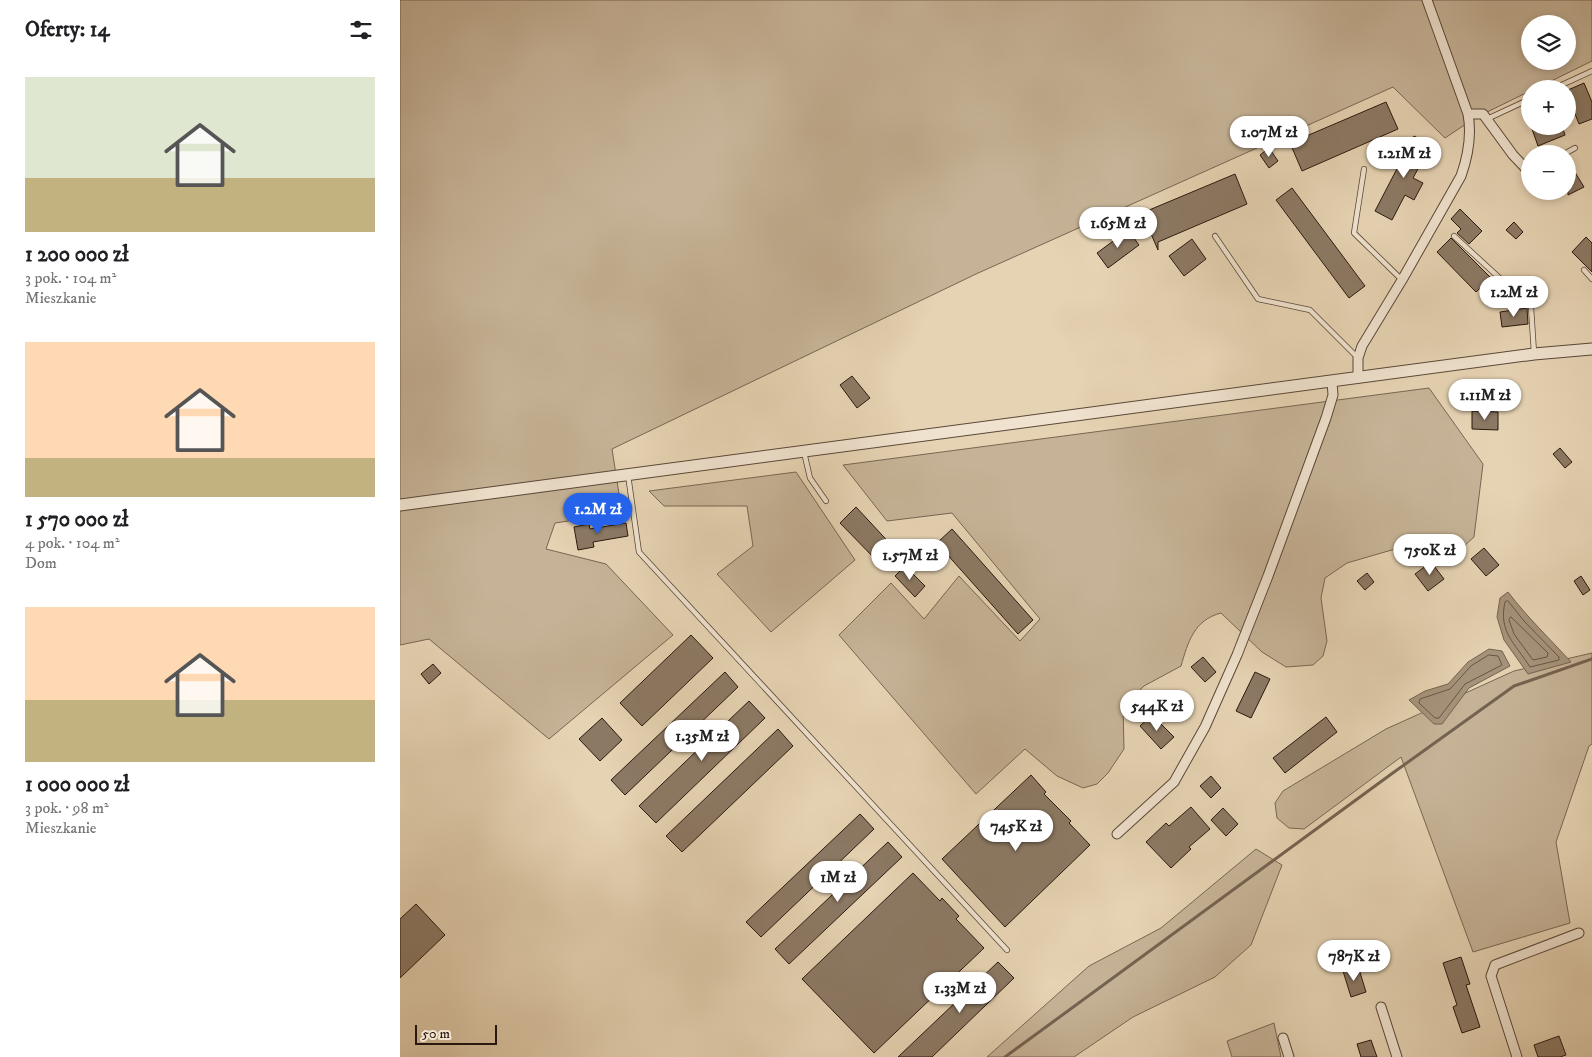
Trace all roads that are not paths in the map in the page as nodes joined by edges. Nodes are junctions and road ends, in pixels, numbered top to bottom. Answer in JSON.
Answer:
{"nodes":[{"id":1,"x":1427,"y":0,"type":"edge"},
{"id":2,"x":1592,"y":71,"type":"edge"},
{"id":3,"x":1572,"y":80,"type":"edge"},
{"id":4,"x":1521,"y":103,"type":"edge"},
{"id":5,"x":1468,"y":114,"type":"junction"},
{"id":6,"x":1486,"y":120,"type":"junction"},
{"id":7,"x":1521,"y":164,"type":"edge"},
{"id":8,"x":1364,"y":169,"type":"dead end"},
{"id":9,"x":1215,"y":236,"type":"dead end"},
{"id":10,"x":1454,"y":236,"type":"dead end"},
{"id":11,"x":1584,"y":270,"type":"dead end"},
{"id":12,"x":1592,"y":279,"type":"edge"},
{"id":13,"x":1402,"y":280,"type":"junction"},
{"id":14,"x":1592,"y":349,"type":"edge"},
{"id":15,"x":1534,"y":354,"type":"junction"},
{"id":16,"x":1358,"y":358,"type":"junction"},
{"id":17,"x":1358,"y":378,"type":"junction"},
{"id":18,"x":1332,"y":382,"type":"junction"},
{"id":19,"x":804,"y":452,"type":"junction"},
{"id":20,"x":628,"y":475,"type":"junction"},
{"id":21,"x":826,"y":501,"type":"dead end"},
{"id":22,"x":400,"y":505,"type":"edge"},
{"id":23,"x":1117,"y":834,"type":"dead end"},
{"id":24,"x":1580,"y":933,"type":"dead end"},
{"id":25,"x":1007,"y":950,"type":"dead end"},
{"id":26,"x":1381,"y":1007,"type":"dead end"},
{"id":27,"x":1283,"y":1038,"type":"dead end"},
{"id":28,"x":1289,"y":1057,"type":"edge"},
{"id":29,"x":1397,"y":1057,"type":"edge"},
{"id":30,"x":1517,"y":1057,"type":"edge"}],
"edges":[{"from":1,"to":5,"type":"street"},
{"from":2,"to":3,"type":"lane"},
{"from":4,"to":6,"type":"lane"},
{"from":5,"to":6,"type":"street"},
{"from":5,"to":13,"type":"street"},
{"from":6,"to":7,"type":"street"},
{"from":8,"to":13,"type":"lane"},
{"from":9,"to":16,"type":"lane"},
{"from":10,"to":15,"type":"lane"},
{"from":11,"to":12,"type":"lane"},
{"from":13,"to":16,"type":"street"},
{"from":14,"to":15,"type":"street"},
{"from":15,"to":17,"type":"street"},
{"from":16,"to":17,"type":"street"},
{"from":17,"to":18,"type":"street"},
{"from":18,"to":19,"type":"street"},
{"from":18,"to":23,"type":"street"},
{"from":19,"to":20,"type":"street"},
{"from":19,"to":21,"type":"lane"},
{"from":20,"to":22,"type":"street"},
{"from":20,"to":25,"type":"lane"},
{"from":24,"to":30,"type":"street"},
{"from":26,"to":29,"type":"street"},
{"from":27,"to":28,"type":"street"}]}
